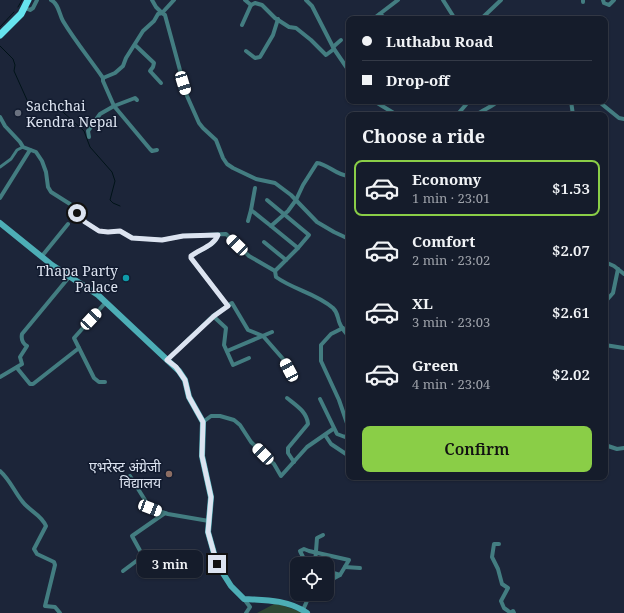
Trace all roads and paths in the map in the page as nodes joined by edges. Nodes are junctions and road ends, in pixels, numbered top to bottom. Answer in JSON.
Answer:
{"nodes":[{"id":1,"x":28,"y":0,"type":"edge"},
{"id":2,"x":37,"y":0,"type":"edge"},
{"id":3,"x":51,"y":0,"type":"edge"},
{"id":4,"x":152,"y":0,"type":"edge"},
{"id":5,"x":174,"y":0,"type":"edge"},
{"id":6,"x":245,"y":0,"type":"edge"},
{"id":7,"x":306,"y":0,"type":"edge"},
{"id":8,"x":398,"y":0,"type":"edge"},
{"id":9,"x":443,"y":0,"type":"edge"},
{"id":10,"x":501,"y":0,"type":"edge"},
{"id":11,"x":603,"y":0,"type":"edge"},
{"id":12,"x":614,"y":0,"type":"edge"},
{"id":13,"x":251,"y":5,"type":"junction"},
{"id":14,"x":25,"y":8,"type":"junction"},
{"id":15,"x":162,"y":13,"type":"junction"},
{"id":16,"x":380,"y":14,"type":"junction"},
{"id":17,"x":377,"y":16,"type":"edge"},
{"id":18,"x":382,"y":16,"type":"edge"},
{"id":19,"x":453,"y":16,"type":"edge"},
{"id":20,"x":484,"y":16,"type":"edge"},
{"id":21,"x":278,"y":19,"type":"junction"},
{"id":22,"x":242,"y":25,"type":"dead end"},
{"id":23,"x":0,"y":35,"type":"edge"},
{"id":24,"x":341,"y":40,"type":"dead end"},
{"id":25,"x":135,"y":45,"type":"junction"},
{"id":26,"x":333,"y":48,"type":"junction"},
{"id":27,"x":246,"y":51,"type":"dead end"},
{"id":28,"x":346,"y":67,"type":"edge"},
{"id":29,"x":103,"y":78,"type":"junction"},
{"id":30,"x":161,"y":83,"type":"dead end"},
{"id":31,"x":137,"y":100,"type":"dead end"},
{"id":32,"x":379,"y":104,"type":"edge"},
{"id":33,"x":466,"y":104,"type":"edge"},
{"id":34,"x":495,"y":104,"type":"edge"},
{"id":35,"x":602,"y":104,"type":"edge"},
{"id":36,"x":114,"y":106,"type":"junction"},
{"id":37,"x":392,"y":112,"type":"edge"},
{"id":38,"x":460,"y":112,"type":"edge"},
{"id":39,"x":480,"y":112,"type":"edge"},
{"id":40,"x":0,"y":117,"type":"edge"},
{"id":41,"x":624,"y":119,"type":"edge"},
{"id":42,"x":88,"y":137,"type":"dead end"},
{"id":43,"x":23,"y":147,"type":"junction"},
{"id":44,"x":30,"y":150,"type":"junction"},
{"id":45,"x":157,"y":150,"type":"dead end"},
{"id":46,"x":0,"y":167,"type":"edge"},
{"id":47,"x":346,"y":175,"type":"edge"},
{"id":48,"x":255,"y":188,"type":"dead end"},
{"id":49,"x":0,"y":198,"type":"edge"},
{"id":50,"x":267,"y":200,"type":"dead end"},
{"id":51,"x":296,"y":200,"type":"junction"},
{"id":52,"x":251,"y":210,"type":"junction"},
{"id":53,"x":284,"y":214,"type":"junction"},
{"id":54,"x":248,"y":221,"type":"dead end"},
{"id":55,"x":0,"y":223,"type":"edge"},
{"id":56,"x":68,"y":224,"type":"dead end"},
{"id":57,"x":271,"y":226,"type":"junction"},
{"id":58,"x":218,"y":235,"type":"junction"},
{"id":59,"x":346,"y":238,"type":"edge"},
{"id":60,"x":264,"y":242,"type":"dead end"},
{"id":61,"x":298,"y":248,"type":"junction"},
{"id":62,"x":42,"y":256,"type":"junction"},
{"id":63,"x":286,"y":260,"type":"junction"},
{"id":64,"x":608,"y":264,"type":"edge"},
{"id":65,"x":618,"y":269,"type":"junction"},
{"id":66,"x":275,"y":271,"type":"junction"},
{"id":67,"x":624,"y":274,"type":"edge"},
{"id":68,"x":70,"y":276,"type":"junction"},
{"id":69,"x":608,"y":299,"type":"edge"},
{"id":70,"x":106,"y":302,"type":"junction"},
{"id":71,"x":228,"y":306,"type":"junction"},
{"id":72,"x":214,"y":316,"type":"junction"},
{"id":73,"x":343,"y":328,"type":"junction"},
{"id":74,"x":272,"y":332,"type":"dead end"},
{"id":75,"x":346,"y":334,"type":"edge"},
{"id":76,"x":263,"y":336,"type":"junction"},
{"id":77,"x":608,"y":345,"type":"edge"},
{"id":78,"x":79,"y":348,"type":"junction"},
{"id":79,"x":624,"y":348,"type":"edge"},
{"id":80,"x":227,"y":351,"type":"junction"},
{"id":81,"x":249,"y":358,"type":"dead end"},
{"id":82,"x":167,"y":360,"type":"junction"},
{"id":83,"x":17,"y":368,"type":"junction"},
{"id":84,"x":289,"y":370,"type":"dead end"},
{"id":85,"x":0,"y":377,"type":"edge"},
{"id":86,"x":105,"y":382,"type":"dead end"},
{"id":87,"x":287,"y":398,"type":"dead end"},
{"id":88,"x":320,"y":399,"type":"dead end"},
{"id":89,"x":346,"y":420,"type":"edge"},
{"id":90,"x":203,"y":422,"type":"junction"},
{"id":91,"x":333,"y":429,"type":"junction"},
{"id":92,"x":325,"y":435,"type":"junction"},
{"id":93,"x":346,"y":436,"type":"edge"},
{"id":94,"x":608,"y":446,"type":"edge"},
{"id":95,"x":624,"y":448,"type":"edge"},
{"id":96,"x":346,"y":454,"type":"edge"},
{"id":97,"x":294,"y":462,"type":"junction"},
{"id":98,"x":0,"y":471,"type":"edge"},
{"id":99,"x":130,"y":476,"type":"dead end"},
{"id":100,"x":165,"y":513,"type":"junction"},
{"id":101,"x":208,"y":521,"type":"junction"},
{"id":102,"x":323,"y":535,"type":"dead end"},
{"id":103,"x":499,"y":544,"type":"dead end"},
{"id":104,"x":316,"y":552,"type":"junction"},
{"id":105,"x":303,"y":557,"type":"edge"},
{"id":106,"x":316,"y":557,"type":"edge"},
{"id":107,"x":345,"y":567,"type":"junction"},
{"id":108,"x":360,"y":568,"type":"dead end"},
{"id":109,"x":123,"y":571,"type":"dead end"},
{"id":110,"x":334,"y":573,"type":"edge"},
{"id":111,"x":340,"y":575,"type":"junction"},
{"id":112,"x":334,"y":578,"type":"edge"},
{"id":113,"x":244,"y":599,"type":"junction"},
{"id":114,"x":308,"y":601,"type":"edge"},
{"id":115,"x":305,"y":612,"type":"edge"},
{"id":116,"x":60,"y":613,"type":"edge"},
{"id":117,"x":246,"y":613,"type":"edge"},
{"id":118,"x":514,"y":613,"type":"edge"}],
"edges":[{"from":1,"to":14,"type":"highway"},
{"from":2,"to":14,"type":"street"},
{"from":3,"to":29,"type":"street"},
{"from":4,"to":15,"type":"street"},
{"from":5,"to":15,"type":"street"},
{"from":6,"to":13,"type":"street"},
{"from":7,"to":26,"type":"street"},
{"from":8,"to":16,"type":"street"},
{"from":9,"to":19,"type":"street"},
{"from":10,"to":20,"type":"street"},
{"from":11,"to":12,"type":"street"},
{"from":13,"to":21,"type":"street"},
{"from":13,"to":22,"type":"street"},
{"from":14,"to":23,"type":"highway"},
{"from":15,"to":25,"type":"street"},
{"from":15,"to":51,"type":"street"},
{"from":16,"to":17,"type":"street"},
{"from":16,"to":18,"type":"street"},
{"from":21,"to":26,"type":"street"},
{"from":21,"to":27,"type":"street"},
{"from":24,"to":26,"type":"street"},
{"from":25,"to":29,"type":"street"},
{"from":25,"to":30,"type":"street"},
{"from":26,"to":28,"type":"street"},
{"from":29,"to":36,"type":"street"},
{"from":31,"to":36,"type":"street"},
{"from":32,"to":37,"type":"street"},
{"from":33,"to":38,"type":"street"},
{"from":34,"to":39,"type":"street"},
{"from":35,"to":41,"type":"street"},
{"from":36,"to":42,"type":"street"},
{"from":36,"to":45,"type":"street"},
{"from":40,"to":43,"type":"street"},
{"from":43,"to":44,"type":"street"},
{"from":43,"to":46,"type":"street"},
{"from":44,"to":49,"type":"street"},
{"from":44,"to":58,"type":"street"},
{"from":47,"to":51,"type":"street"},
{"from":48,"to":52,"type":"street"},
{"from":50,"to":53,"type":"street"},
{"from":51,"to":53,"type":"street"},
{"from":51,"to":59,"type":"street"},
{"from":52,"to":54,"type":"street"},
{"from":52,"to":57,"type":"street"},
{"from":53,"to":57,"type":"street"},
{"from":53,"to":61,"type":"street"},
{"from":55,"to":62,"type":"main road"},
{"from":56,"to":62,"type":"street"},
{"from":57,"to":61,"type":"street"},
{"from":58,"to":66,"type":"street"},
{"from":58,"to":71,"type":"street"},
{"from":60,"to":63,"type":"street"},
{"from":61,"to":63,"type":"street"},
{"from":62,"to":68,"type":"main road"},
{"from":63,"to":66,"type":"street"},
{"from":64,"to":65,"type":"street"},
{"from":65,"to":67,"type":"street"},
{"from":65,"to":69,"type":"street"},
{"from":66,"to":73,"type":"street"},
{"from":68,"to":70,"type":"main road"},
{"from":68,"to":83,"type":"street"},
{"from":70,"to":78,"type":"street"},
{"from":70,"to":82,"type":"main road"},
{"from":71,"to":72,"type":"street"},
{"from":71,"to":76,"type":"street"},
{"from":72,"to":80,"type":"street"},
{"from":72,"to":82,"type":"street"},
{"from":73,"to":75,"type":"street"},
{"from":73,"to":89,"type":"street"},
{"from":74,"to":76,"type":"street"},
{"from":76,"to":80,"type":"street"},
{"from":76,"to":84,"type":"street"},
{"from":77,"to":79,"type":"street"},
{"from":78,"to":83,"type":"street"},
{"from":78,"to":86,"type":"street"},
{"from":80,"to":81,"type":"street"},
{"from":82,"to":90,"type":"main road"},
{"from":83,"to":85,"type":"street"},
{"from":87,"to":97,"type":"street"},
{"from":88,"to":91,"type":"street"},
{"from":90,"to":97,"type":"street"},
{"from":90,"to":101,"type":"main road"},
{"from":91,"to":92,"type":"street"},
{"from":91,"to":93,"type":"street"},
{"from":92,"to":96,"type":"street"},
{"from":92,"to":97,"type":"street"},
{"from":94,"to":95,"type":"street"},
{"from":98,"to":116,"type":"street"},
{"from":99,"to":100,"type":"street"},
{"from":100,"to":101,"type":"street"},
{"from":100,"to":109,"type":"street"},
{"from":101,"to":113,"type":"main road"},
{"from":102,"to":104,"type":"street"},
{"from":103,"to":118,"type":"street"},
{"from":104,"to":105,"type":"street"},
{"from":104,"to":106,"type":"street"},
{"from":104,"to":107,"type":"street"},
{"from":107,"to":108,"type":"street"},
{"from":107,"to":111,"type":"street"},
{"from":110,"to":111,"type":"street"},
{"from":111,"to":112,"type":"street"},
{"from":113,"to":115,"type":"main road"},
{"from":113,"to":117,"type":"street"},
{"from":114,"to":115,"type":"street"}]}
